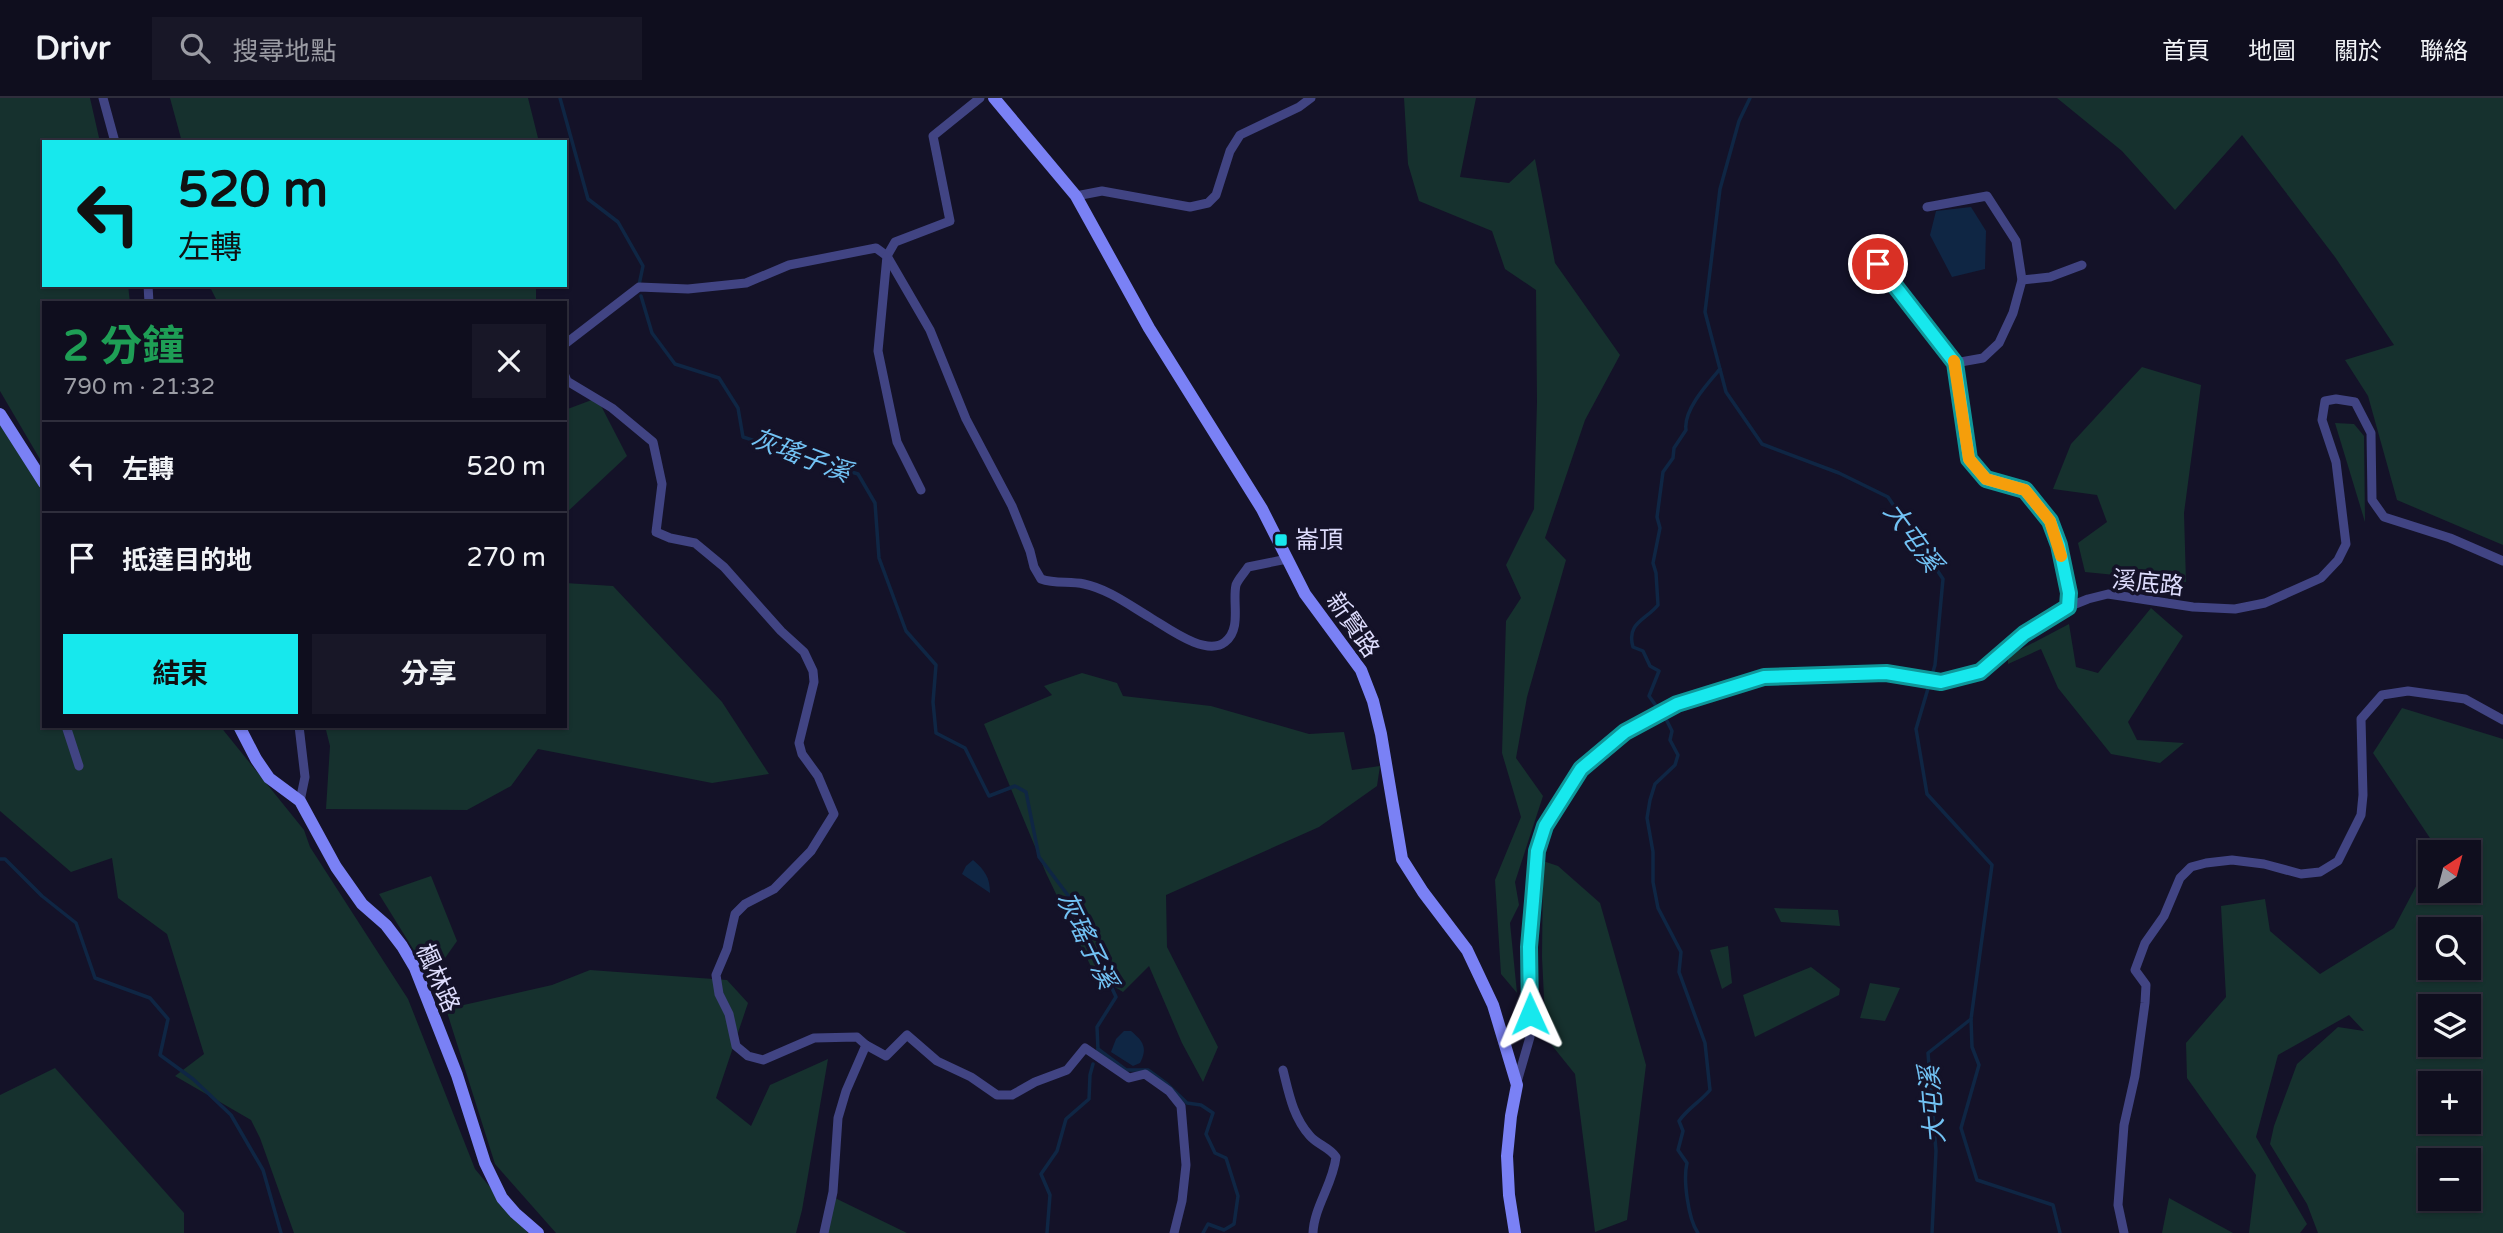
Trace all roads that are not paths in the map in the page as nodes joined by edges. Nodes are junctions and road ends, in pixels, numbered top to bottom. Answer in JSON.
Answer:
{"nodes":[{"id":1,"x":103,"y":98,"type":"edge"},
{"id":2,"x":980,"y":98,"type":"edge"},
{"id":3,"x":993,"y":98,"type":"edge"},
{"id":4,"x":1311,"y":98,"type":"edge"},
{"id":5,"x":114,"y":140,"type":"edge"},
{"id":6,"x":1076,"y":196,"type":"junction"},
{"id":7,"x":1927,"y":206,"type":"dead end"},
{"id":8,"x":1865,"y":248,"type":"dead end"},
{"id":9,"x":887,"y":256,"type":"junction"},
{"id":10,"x":2082,"y":265,"type":"dead end"},
{"id":11,"x":2022,"y":280,"type":"junction"},
{"id":12,"x":567,"y":342,"type":"edge"},
{"id":13,"x":1955,"y":363,"type":"junction"},
{"id":14,"x":567,"y":381,"type":"edge"},
{"id":15,"x":0,"y":414,"type":"edge"},
{"id":16,"x":42,"y":480,"type":"edge"},
{"id":17,"x":921,"y":490,"type":"dead end"},
{"id":18,"x":1287,"y":559,"type":"junction"},
{"id":19,"x":2503,"y":561,"type":"edge"},
{"id":20,"x":2068,"y":607,"type":"junction"},
{"id":21,"x":2503,"y":720,"type":"edge"},
{"id":22,"x":67,"y":728,"type":"edge"},
{"id":23,"x":240,"y":728,"type":"edge"},
{"id":24,"x":299,"y":728,"type":"edge"},
{"id":25,"x":79,"y":766,"type":"dead end"},
{"id":26,"x":300,"y":801,"type":"junction"},
{"id":27,"x":866,"y":1045,"type":"junction"},
{"id":28,"x":1283,"y":1070,"type":"dead end"},
{"id":29,"x":1517,"y":1085,"type":"junction"},
{"id":30,"x":538,"y":1233,"type":"edge"},
{"id":31,"x":824,"y":1233,"type":"edge"},
{"id":32,"x":1174,"y":1233,"type":"edge"},
{"id":33,"x":1313,"y":1233,"type":"edge"},
{"id":34,"x":1515,"y":1233,"type":"edge"},
{"id":35,"x":2124,"y":1233,"type":"edge"}],
"edges":[{"from":1,"to":5,"type":"street"},
{"from":2,"to":9,"type":"street"},
{"from":3,"to":6,"type":"street","name":"新賢路"},
{"from":4,"to":6,"type":"street"},
{"from":6,"to":18,"type":"street","name":"新賢路"},
{"from":7,"to":11,"type":"street"},
{"from":8,"to":13,"type":"street"},
{"from":9,"to":12,"type":"street"},
{"from":9,"to":17,"type":"street"},
{"from":9,"to":18,"type":"street"},
{"from":10,"to":11,"type":"street"},
{"from":11,"to":13,"type":"street"},
{"from":13,"to":20,"type":"street"},
{"from":14,"to":27,"type":"street"},
{"from":15,"to":16,"type":"street"},
{"from":18,"to":29,"type":"street","name":"新賢路"},
{"from":19,"to":20,"type":"street","name":"溪底路"},
{"from":20,"to":29,"type":"street","name":"溪底路"},
{"from":21,"to":35,"type":"street"},
{"from":22,"to":25,"type":"street"},
{"from":23,"to":26,"type":"street","name":"楓林路"},
{"from":24,"to":26,"type":"street"},
{"from":26,"to":30,"type":"street","name":"楓林路"},
{"from":27,"to":31,"type":"street"},
{"from":27,"to":32,"type":"street"},
{"from":28,"to":33,"type":"street"},
{"from":29,"to":34,"type":"street","name":"新賢路"}]}
